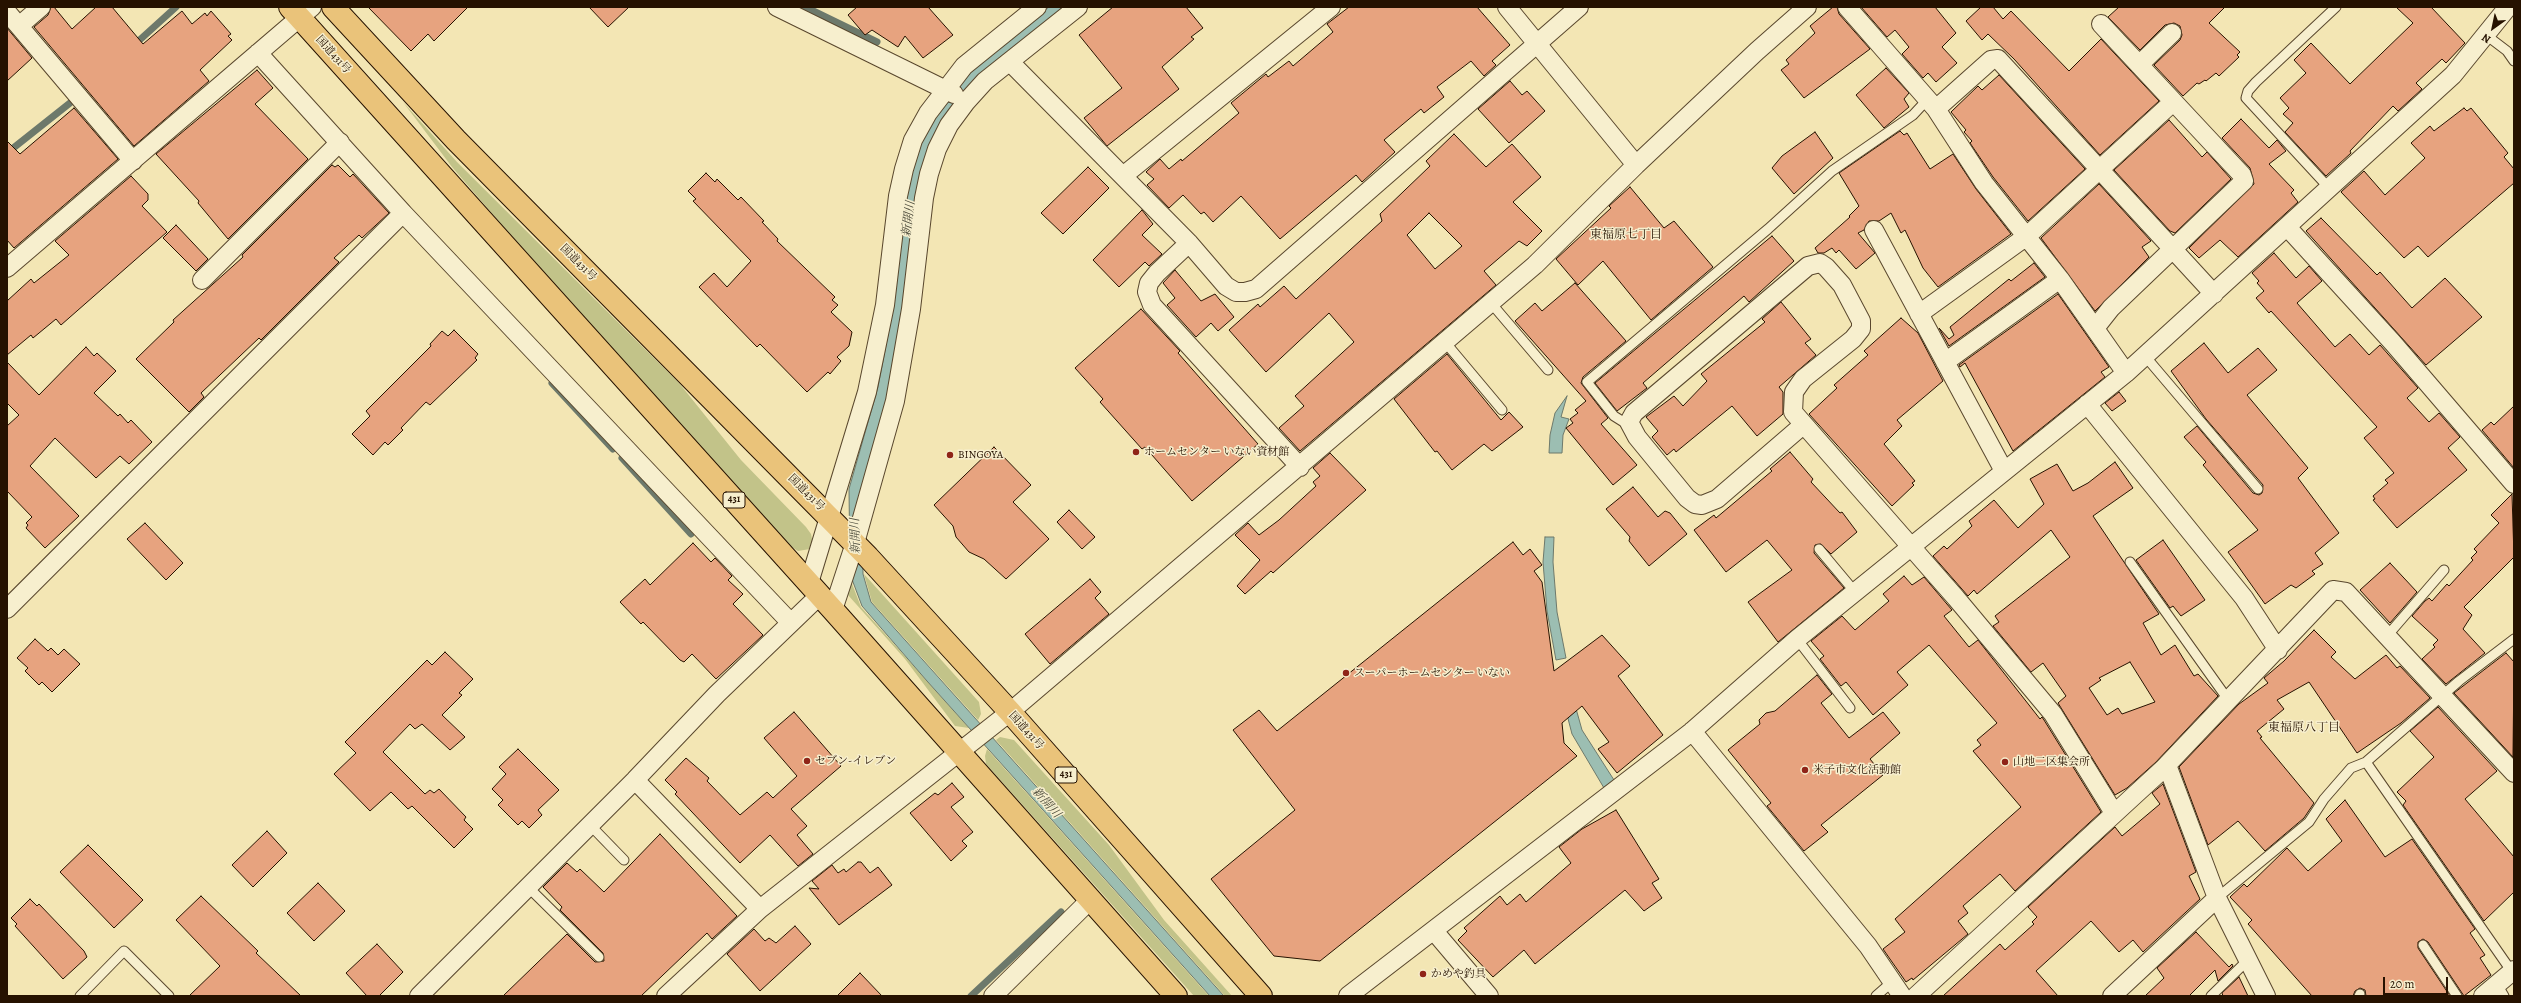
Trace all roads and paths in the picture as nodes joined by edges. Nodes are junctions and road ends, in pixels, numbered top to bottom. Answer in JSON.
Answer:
{"nodes":[{"id":1,"x":41,"y":7,"type":"edge"},
{"id":2,"x":333,"y":7,"type":"edge"},
{"id":3,"x":777,"y":7,"type":"edge"},
{"id":4,"x":1037,"y":7,"type":"edge"},
{"id":5,"x":1078,"y":7,"type":"edge"},
{"id":6,"x":1331,"y":7,"type":"edge"},
{"id":7,"x":1507,"y":7,"type":"edge"},
{"id":8,"x":1579,"y":7,"type":"edge"},
{"id":9,"x":1807,"y":7,"type":"edge"},
{"id":10,"x":1847,"y":7,"type":"edge"},
{"id":11,"x":2336,"y":7,"type":"edge"},
{"id":12,"x":2508,"y":7,"type":"edge"},
{"id":13,"x":300,"y":10,"type":"edge"},
{"id":14,"x":7,"y":12,"type":"edge"},
{"id":15,"x":2101,"y":24,"type":"dead end"},
{"id":16,"x":18,"y":26,"type":"junction"},
{"id":17,"x":2172,"y":33,"type":"dead end"},
{"id":18,"x":2486,"y":35,"type":"junction"},
{"id":19,"x":1537,"y":43,"type":"junction"},
{"id":20,"x":258,"y":53,"type":"junction"},
{"id":21,"x":2514,"y":61,"type":"edge"},
{"id":22,"x":1010,"y":62,"type":"junction"},
{"id":23,"x":2139,"y":65,"type":"junction"},
{"id":24,"x":956,"y":95,"type":"junction"},
{"id":25,"x":2173,"y":102,"type":"junction"},
{"id":26,"x":1931,"y":105,"type":"junction"},
{"id":27,"x":340,"y":142,"type":"junction"},
{"id":28,"x":133,"y":161,"type":"junction"},
{"id":29,"x":1636,"y":165,"type":"junction"},
{"id":30,"x":2100,"y":170,"type":"junction"},
{"id":31,"x":1123,"y":176,"type":"junction"},
{"id":32,"x":2330,"y":189,"type":"junction"},
{"id":33,"x":403,"y":213,"type":"junction"},
{"id":34,"x":2288,"y":228,"type":"junction"},
{"id":35,"x":1874,"y":230,"type":"dead end"},
{"id":36,"x":2027,"y":236,"type":"junction"},
{"id":37,"x":1189,"y":244,"type":"junction"},
{"id":38,"x":2173,"y":249,"type":"junction"},
{"id":39,"x":10,"y":261,"type":"edge"},
{"id":40,"x":2060,"y":279,"type":"junction"},
{"id":41,"x":202,"y":280,"type":"dead end"},
{"id":42,"x":2214,"y":294,"type":"junction"},
{"id":43,"x":1491,"y":303,"type":"junction"},
{"id":44,"x":898,"y":307,"type":"junction"},
{"id":45,"x":1919,"y":314,"type":"junction"},
{"id":46,"x":2096,"y":327,"type":"junction"},
{"id":47,"x":1446,"y":342,"type":"junction"},
{"id":48,"x":2145,"y":356,"type":"junction"},
{"id":49,"x":1945,"y":362,"type":"junction"},
{"id":50,"x":1548,"y":370,"type":"dead end"},
{"id":51,"x":2126,"y":373,"type":"junction"},
{"id":52,"x":2087,"y":404,"type":"junction"},
{"id":53,"x":1502,"y":410,"type":"dead end"},
{"id":54,"x":1803,"y":425,"type":"junction"},
{"id":55,"x":1630,"y":426,"type":"junction"},
{"id":56,"x":1300,"y":467,"type":"junction"},
{"id":57,"x":2004,"y":471,"type":"junction"},
{"id":58,"x":2514,"y":484,"type":"edge"},
{"id":59,"x":2258,"y":489,"type":"dead end"},
{"id":60,"x":849,"y":537,"type":"junction"},
{"id":61,"x":1911,"y":547,"type":"junction"},
{"id":62,"x":1819,"y":549,"type":"dead end"},
{"id":63,"x":2130,"y":562,"type":"dead end"},
{"id":64,"x":2444,"y":570,"type":"dead end"},
{"id":65,"x":1855,"y":592,"type":"junction"},
{"id":66,"x":821,"y":596,"type":"junction"},
{"id":67,"x":7,"y":608,"type":"edge"},
{"id":68,"x":790,"y":622,"type":"junction"},
{"id":69,"x":2387,"y":636,"type":"junction"},
{"id":70,"x":1797,"y":639,"type":"junction"},
{"id":71,"x":2514,"y":639,"type":"edge"},
{"id":72,"x":2278,"y":650,"type":"junction"},
{"id":73,"x":2443,"y":697,"type":"junction"},
{"id":74,"x":2230,"y":701,"type":"junction"},
{"id":75,"x":1850,"y":708,"type":"dead end"},
{"id":76,"x":1008,"y":714,"type":"junction"},
{"id":77,"x":1692,"y":731,"type":"junction"},
{"id":78,"x":961,"y":750,"type":"junction"},
{"id":79,"x":2366,"y":762,"type":"junction"},
{"id":80,"x":2167,"y":765,"type":"junction"},
{"id":81,"x":2514,"y":774,"type":"edge"},
{"id":82,"x":635,"y":780,"type":"junction"},
{"id":83,"x":2114,"y":813,"type":"junction"},
{"id":84,"x":590,"y":825,"type":"junction"},
{"id":85,"x":624,"y":860,"type":"dead end"},
{"id":86,"x":528,"y":887,"type":"junction"},
{"id":87,"x":2217,"y":898,"type":"junction"},
{"id":88,"x":1090,"y":900,"type":"junction"},
{"id":89,"x":760,"y":909,"type":"junction"},
{"id":90,"x":1434,"y":931,"type":"junction"},
{"id":91,"x":2423,"y":945,"type":"dead end"},
{"id":92,"x":599,"y":957,"type":"dead end"},
{"id":93,"x":2248,"y":960,"type":"junction"},
{"id":94,"x":2513,"y":971,"type":"edge"},
{"id":95,"x":1897,"y":989,"type":"edge"},
{"id":96,"x":2501,"y":990,"type":"edge"},
{"id":97,"x":80,"y":996,"type":"edge"},
{"id":98,"x":169,"y":996,"type":"edge"},
{"id":99,"x":419,"y":996,"type":"edge"},
{"id":100,"x":666,"y":996,"type":"edge"},
{"id":101,"x":993,"y":996,"type":"edge"},
{"id":102,"x":1176,"y":996,"type":"edge"},
{"id":103,"x":1261,"y":996,"type":"edge"},
{"id":104,"x":1348,"y":996,"type":"edge"},
{"id":105,"x":1489,"y":996,"type":"edge"},
{"id":106,"x":1876,"y":996,"type":"edge"},
{"id":107,"x":1916,"y":996,"type":"edge"},
{"id":108,"x":2112,"y":996,"type":"edge"},
{"id":109,"x":2211,"y":996,"type":"edge"},
{"id":110,"x":2266,"y":996,"type":"edge"},
{"id":111,"x":2457,"y":996,"type":"edge"},
{"id":112,"x":2483,"y":996,"type":"edge"}],
"edges":[{"from":1,"to":16,"type":"street"},
{"from":2,"to":60,"type":"highway","name":"国道431号","number":"431"},
{"from":3,"to":24,"type":"street"},
{"from":4,"to":24,"type":"street"},
{"from":5,"to":22,"type":"street"},
{"from":6,"to":31,"type":"street"},
{"from":7,"to":19,"type":"street"},
{"from":8,"to":19,"type":"street"},
{"from":9,"to":29,"type":"street"},
{"from":10,"to":26,"type":"street"},
{"from":11,"to":32,"type":"lane"},
{"from":12,"to":18,"type":"street"},
{"from":13,"to":20,"type":"street"},
{"from":13,"to":66,"type":"highway","name":"国道431号","number":"431"},
{"from":14,"to":16,"type":"street"},
{"from":15,"to":23,"type":"street"},
{"from":16,"to":28,"type":"street"},
{"from":17,"to":23,"type":"street"},
{"from":18,"to":21,"type":"lane"},
{"from":18,"to":32,"type":"street"},
{"from":19,"to":29,"type":"street"},
{"from":19,"to":37,"type":"street"},
{"from":20,"to":27,"type":"street"},
{"from":20,"to":28,"type":"street"},
{"from":22,"to":24,"type":"street"},
{"from":22,"to":31,"type":"street"},
{"from":23,"to":25,"type":"street"},
{"from":24,"to":44,"type":"street"},
{"from":24,"to":44,"type":"street"},
{"from":25,"to":30,"type":"street"},
{"from":25,"to":38,"type":"street"},
{"from":26,"to":30,"type":"street"},
{"from":26,"to":36,"type":"street"},
{"from":26,"to":55,"type":"lane"},
{"from":27,"to":33,"type":"street"},
{"from":27,"to":41,"type":"street"},
{"from":28,"to":39,"type":"street"},
{"from":29,"to":43,"type":"street"},
{"from":30,"to":36,"type":"street"},
{"from":30,"to":38,"type":"street"},
{"from":31,"to":37,"type":"street"},
{"from":32,"to":34,"type":"street"},
{"from":33,"to":67,"type":"street"},
{"from":33,"to":68,"type":"street"},
{"from":34,"to":42,"type":"street"},
{"from":34,"to":58,"type":"street"},
{"from":35,"to":45,"type":"street"},
{"from":36,"to":40,"type":"street"},
{"from":36,"to":45,"type":"street"},
{"from":37,"to":56,"type":"street"},
{"from":38,"to":42,"type":"street"},
{"from":38,"to":46,"type":"street"},
{"from":40,"to":46,"type":"street"},
{"from":40,"to":49,"type":"street"},
{"from":42,"to":48,"type":"street"},
{"from":43,"to":47,"type":"street"},
{"from":43,"to":50,"type":"lane"},
{"from":44,"to":60,"type":"street"},
{"from":44,"to":60,"type":"street"},
{"from":45,"to":49,"type":"street"},
{"from":46,"to":51,"type":"street"},
{"from":47,"to":53,"type":"lane"},
{"from":47,"to":56,"type":"street"},
{"from":48,"to":51,"type":"street"},
{"from":48,"to":59,"type":"lane"},
{"from":49,"to":57,"type":"street"},
{"from":51,"to":52,"type":"street"},
{"from":52,"to":57,"type":"street"},
{"from":52,"to":72,"type":"street"},
{"from":54,"to":55,"type":"street"},
{"from":54,"to":55,"type":"street"},
{"from":54,"to":61,"type":"street"},
{"from":56,"to":76,"type":"street"},
{"from":57,"to":61,"type":"street"},
{"from":60,"to":66,"type":"street"},
{"from":60,"to":66,"type":"street"},
{"from":60,"to":76,"type":"highway","name":"国道431号","number":"431"},
{"from":61,"to":65,"type":"street"},
{"from":61,"to":83,"type":"street"},
{"from":62,"to":65,"type":"lane"},
{"from":63,"to":74,"type":"lane"},
{"from":64,"to":69,"type":"lane"},
{"from":65,"to":70,"type":"street"},
{"from":66,"to":68,"type":"street"},
{"from":66,"to":78,"type":"highway","name":"国道431号","number":"431"},
{"from":68,"to":82,"type":"street"},
{"from":69,"to":72,"type":"street"},
{"from":69,"to":73,"type":"street"},
{"from":70,"to":75,"type":"lane"},
{"from":70,"to":77,"type":"street"},
{"from":71,"to":73,"type":"lane"},
{"from":72,"to":74,"type":"street"},
{"from":73,"to":79,"type":"lane"},
{"from":73,"to":81,"type":"street"},
{"from":74,"to":80,"type":"street"},
{"from":76,"to":78,"type":"street"},
{"from":76,"to":103,"type":"highway","name":"国道431号","number":"431"},
{"from":77,"to":90,"type":"street"},
{"from":77,"to":95,"type":"street"},
{"from":78,"to":88,"type":"highway","name":"国道431号","number":"431"},
{"from":78,"to":89,"type":"street"},
{"from":79,"to":87,"type":"lane"},
{"from":79,"to":94,"type":"lane"},
{"from":80,"to":83,"type":"street"},
{"from":80,"to":87,"type":"street"},
{"from":82,"to":84,"type":"street"},
{"from":82,"to":89,"type":"street"},
{"from":83,"to":107,"type":"street"},
{"from":84,"to":85,"type":"lane"},
{"from":84,"to":86,"type":"street"},
{"from":86,"to":92,"type":"lane"},
{"from":86,"to":99,"type":"street"},
{"from":87,"to":93,"type":"street"},
{"from":87,"to":108,"type":"street"},
{"from":88,"to":101,"type":"street"},
{"from":88,"to":102,"type":"highway","name":"国道431号","number":"431"},
{"from":89,"to":100,"type":"street"},
{"from":90,"to":104,"type":"street"},
{"from":90,"to":105,"type":"street"},
{"from":91,"to":111,"type":"lane"},
{"from":93,"to":109,"type":"lane"},
{"from":93,"to":110,"type":"street"},
{"from":94,"to":96,"type":"street"},
{"from":95,"to":106,"type":"lane"},
{"from":96,"to":112,"type":"street"},
{"from":97,"to":98,"type":"lane"}]}
